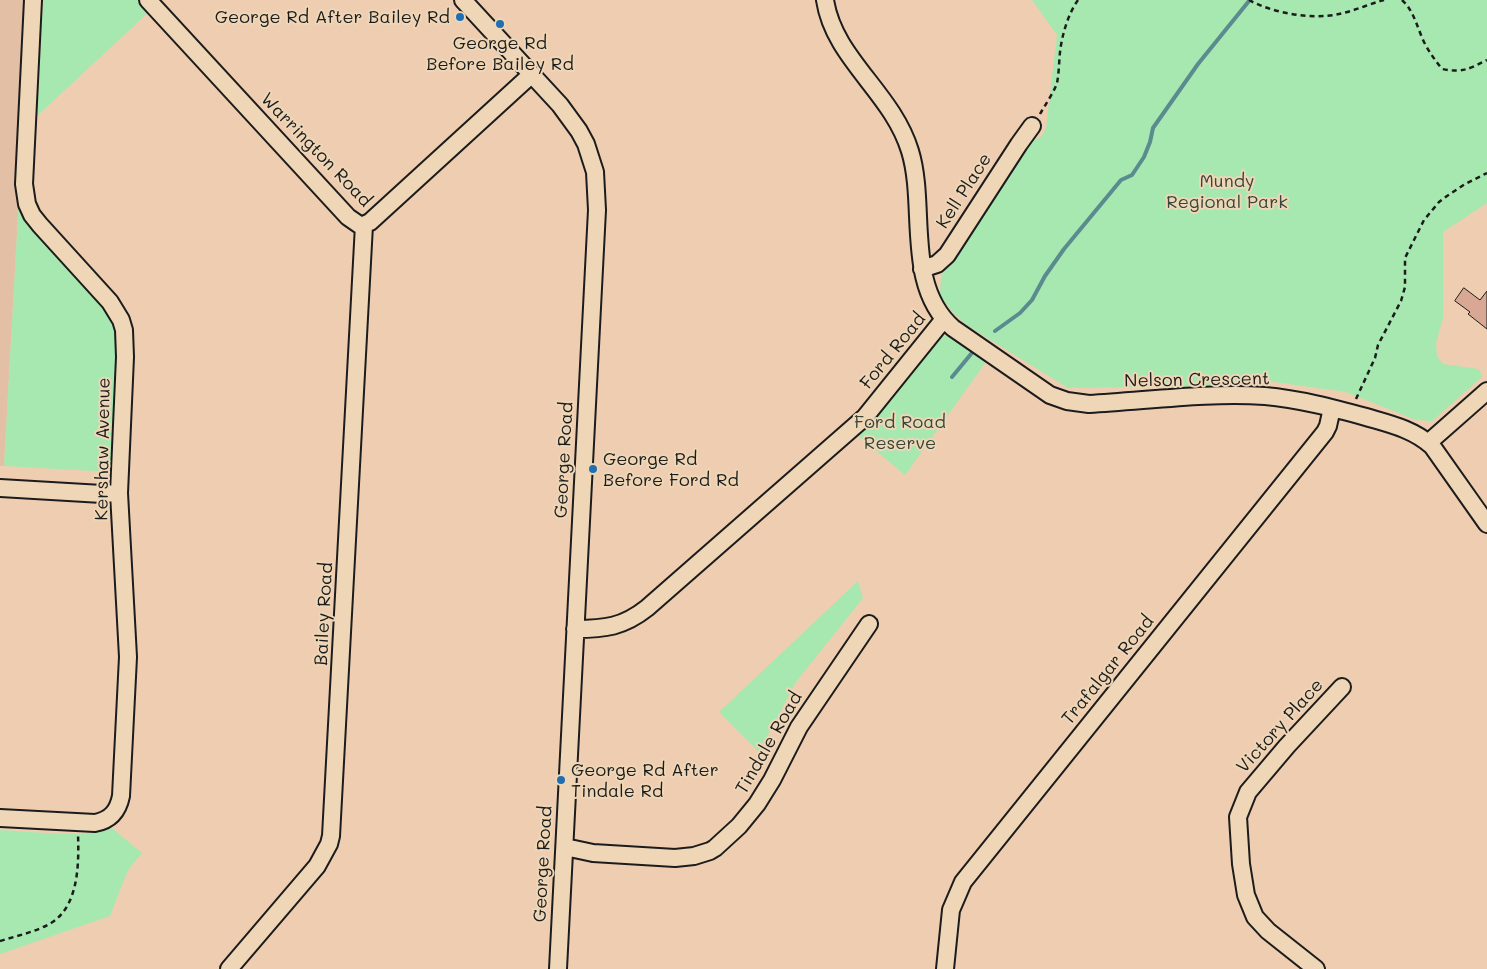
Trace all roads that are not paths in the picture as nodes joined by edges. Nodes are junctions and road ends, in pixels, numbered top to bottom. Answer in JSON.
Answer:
{"nodes":[{"id":1,"x":33,"y":0,"type":"edge"},
{"id":2,"x":148,"y":0,"type":"edge"},
{"id":3,"x":463,"y":0,"type":"edge"},
{"id":4,"x":824,"y":0,"type":"edge"},
{"id":5,"x":532,"y":74,"type":"junction"},
{"id":6,"x":1032,"y":126,"type":"road end"},
{"id":7,"x":364,"y":225,"type":"junction"},
{"id":8,"x":922,"y":269,"type":"junction"},
{"id":9,"x":944,"y":319,"type":"junction"},
{"id":10,"x":1487,"y":391,"type":"edge"},
{"id":11,"x":1332,"y":408,"type":"junction"},
{"id":12,"x":1428,"y":443,"type":"junction"},
{"id":13,"x":0,"y":488,"type":"edge"},
{"id":14,"x":119,"y":493,"type":"junction"},
{"id":15,"x":1487,"y":524,"type":"edge"},
{"id":16,"x":869,"y":624,"type":"dead end"},
{"id":17,"x":575,"y":629,"type":"junction"},
{"id":18,"x":1342,"y":687,"type":"dead end"},
{"id":19,"x":0,"y":818,"type":"edge"},
{"id":20,"x":565,"y":847,"type":"junction"},
{"id":21,"x":229,"y":969,"type":"edge"},
{"id":22,"x":558,"y":969,"type":"edge"},
{"id":23,"x":945,"y":969,"type":"edge"},
{"id":24,"x":1316,"y":969,"type":"edge"}],
"edges":[{"from":1,"to":14,"type":"street","name":"Kershaw Avenue"},
{"from":2,"to":7,"type":"street","name":"Warrington Road"},
{"from":3,"to":5,"type":"street","name":"George Road"},
{"from":4,"to":8,"type":"street","name":"Ford Road"},
{"from":5,"to":7,"type":"street","name":"Warrington Road"},
{"from":5,"to":17,"type":"street","name":"George Road"},
{"from":6,"to":8,"type":"street","name":"Kell Place"},
{"from":7,"to":21,"type":"street","name":"Bailey Road"},
{"from":8,"to":9,"type":"street","name":"Ford Road"},
{"from":9,"to":11,"type":"street","name":"Nelson Crescent"},
{"from":9,"to":17,"type":"street","name":"Ford Road"},
{"from":10,"to":12,"type":"street"},
{"from":11,"to":12,"type":"street","name":"Nelson Crescent"},
{"from":11,"to":23,"type":"street","name":"Trafalgar Road"},
{"from":12,"to":15,"type":"street","name":"Nelson Crescent"},
{"from":13,"to":14,"type":"street"},
{"from":14,"to":19,"type":"street","name":"Kershaw Avenue"},
{"from":16,"to":20,"type":"street","name":"Tindale Road"},
{"from":17,"to":20,"type":"street","name":"George Road"},
{"from":18,"to":24,"type":"street","name":"Victory Place"},
{"from":20,"to":22,"type":"street","name":"George Road"}]}
